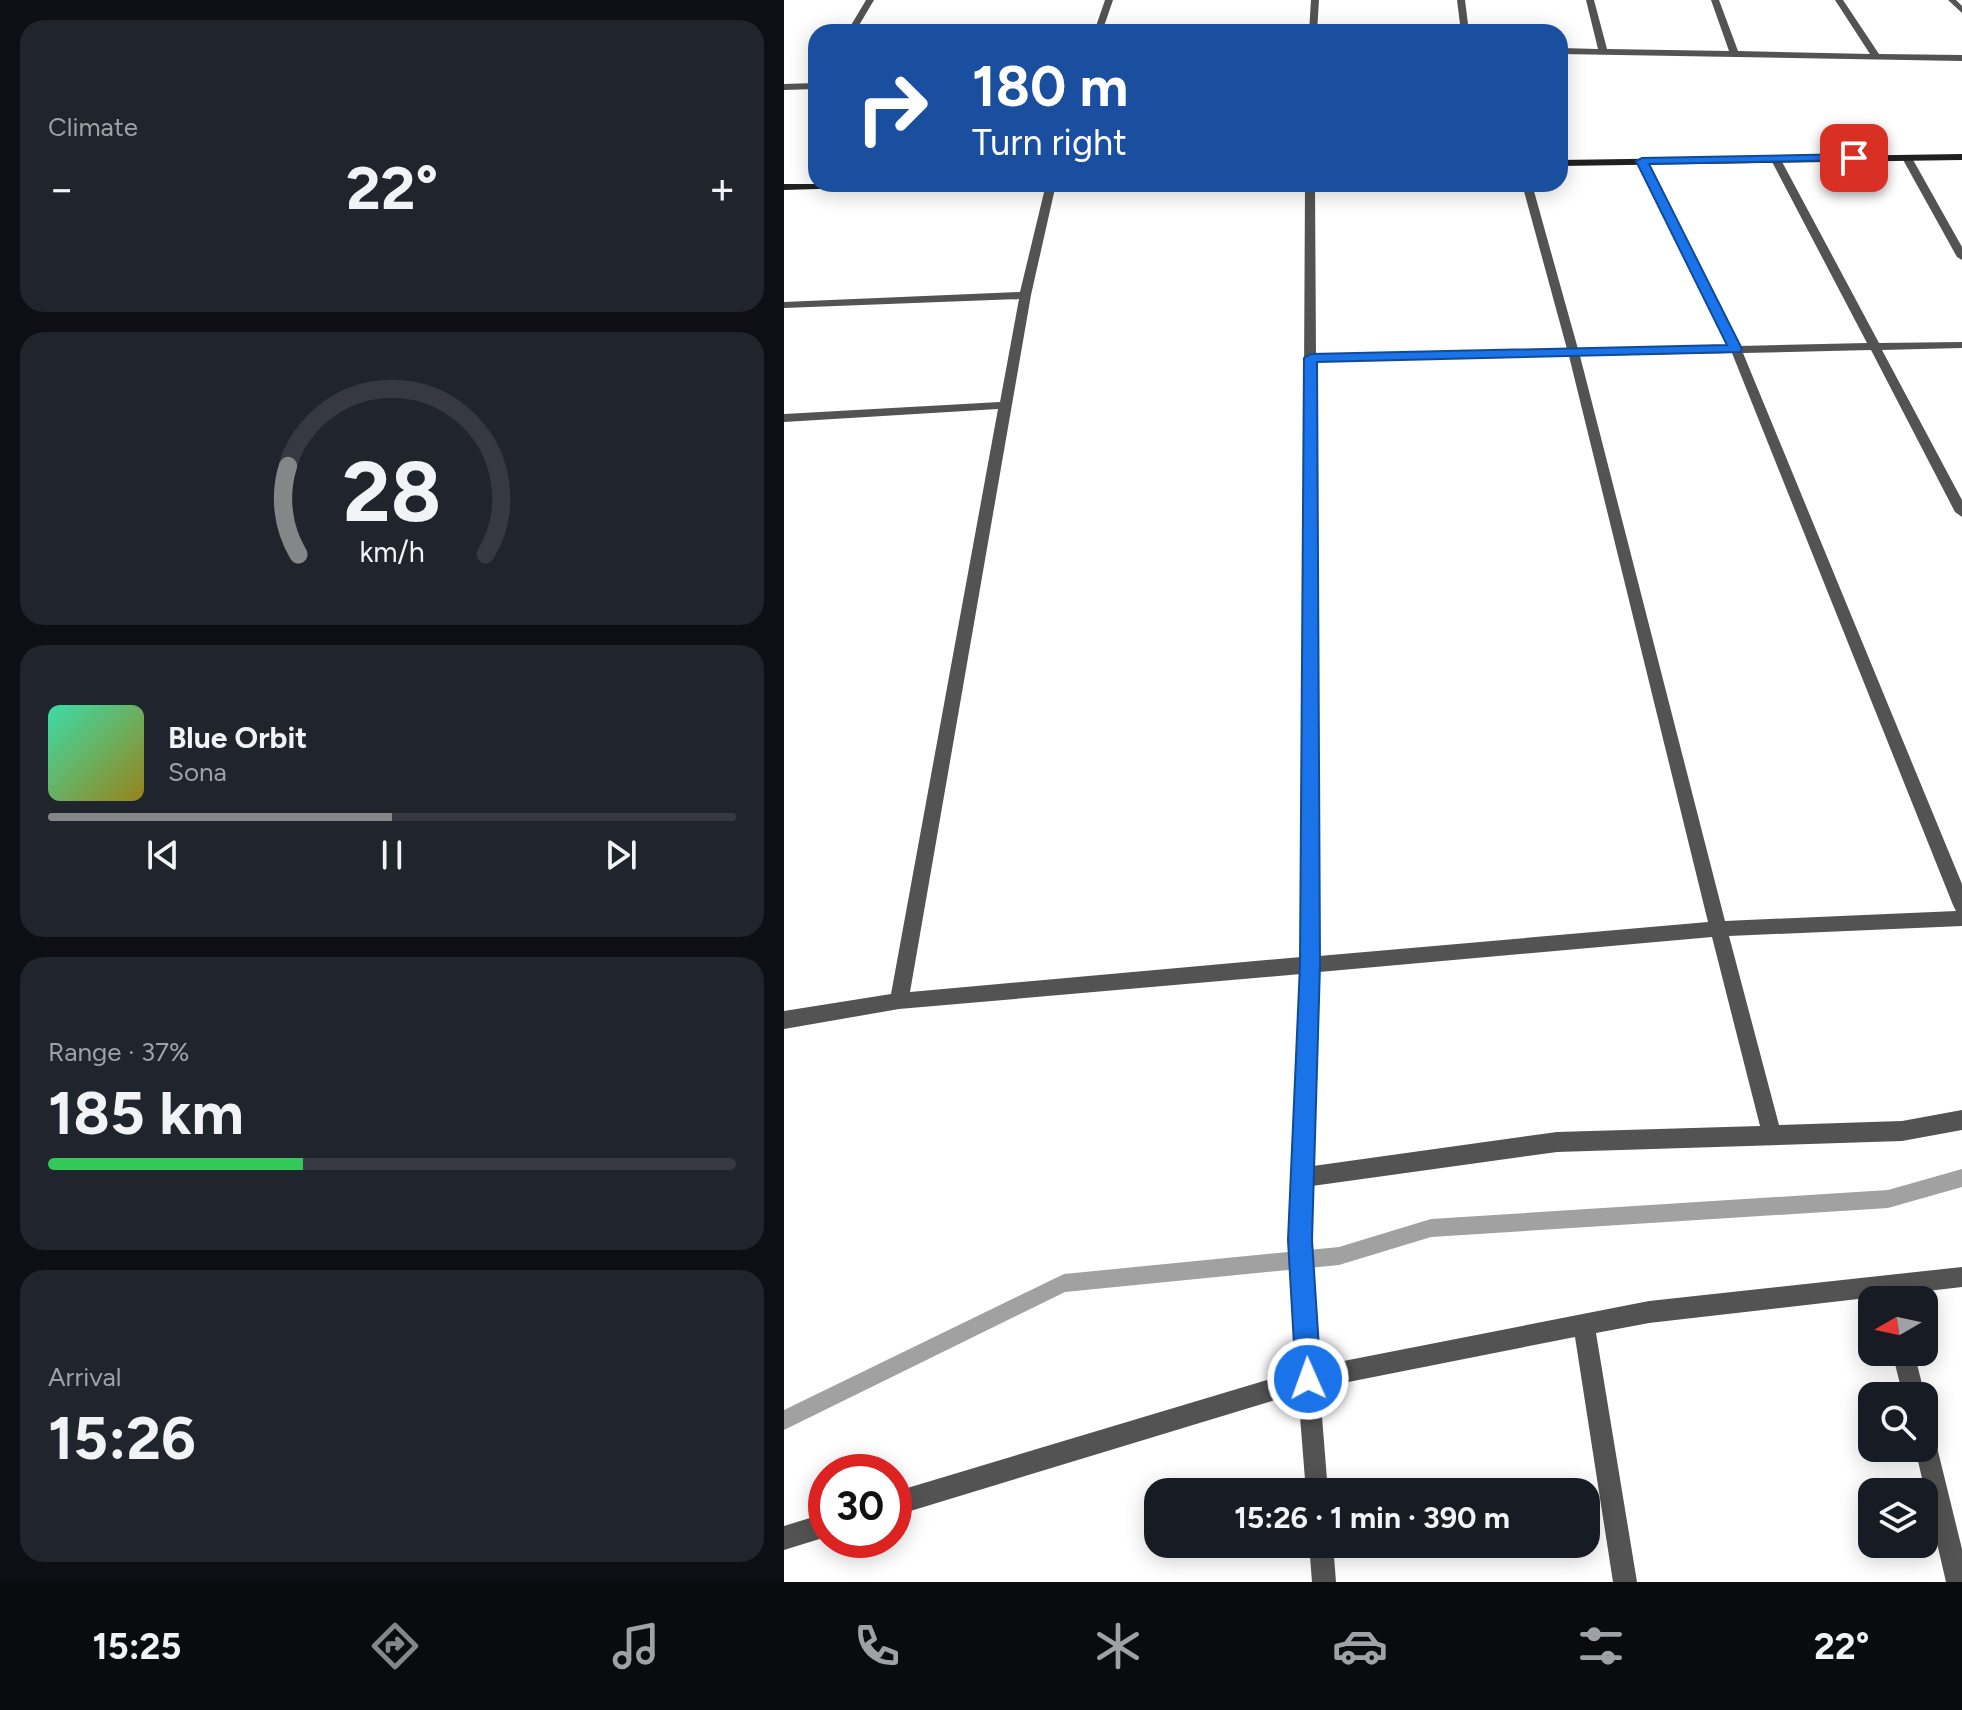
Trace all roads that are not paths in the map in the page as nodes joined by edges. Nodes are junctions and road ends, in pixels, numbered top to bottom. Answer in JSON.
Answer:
{"nodes":[{"id":1,"x":870,"y":0,"type":"edge"},
{"id":2,"x":1109,"y":0,"type":"edge"},
{"id":3,"x":1315,"y":0,"type":"edge"},
{"id":4,"x":1461,"y":0,"type":"edge"},
{"id":5,"x":1590,"y":0,"type":"edge"},
{"id":6,"x":1715,"y":0,"type":"edge"},
{"id":7,"x":1839,"y":0,"type":"edge"},
{"id":8,"x":1952,"y":0,"type":"edge"},
{"id":9,"x":1962,"y":11,"type":"edge"},
{"id":10,"x":856,"y":24,"type":"edge"},
{"id":11,"x":1101,"y":24,"type":"edge"},
{"id":12,"x":1314,"y":24,"type":"edge"},
{"id":13,"x":1464,"y":24,"type":"edge"},
{"id":14,"x":1568,"y":51,"type":"edge"},
{"id":15,"x":1603,"y":51,"type":"junction"},
{"id":16,"x":1734,"y":52,"type":"junction"},
{"id":17,"x":1875,"y":55,"type":"junction"},
{"id":18,"x":1962,"y":58,"type":"edge"},
{"id":19,"x":808,"y":86,"type":"edge"},
{"id":20,"x":784,"y":87,"type":"edge"},
{"id":21,"x":1962,"y":157,"type":"edge"},
{"id":22,"x":1775,"y":158,"type":"junction"},
{"id":23,"x":1907,"y":158,"type":"junction"},
{"id":24,"x":1642,"y":161,"type":"junction"},
{"id":25,"x":1568,"y":163,"type":"edge"},
{"id":26,"x":808,"y":186,"type":"edge"},
{"id":27,"x":784,"y":187,"type":"edge"},
{"id":28,"x":1049,"y":192,"type":"edge"},
{"id":29,"x":1310,"y":192,"type":"edge"},
{"id":30,"x":1529,"y":192,"type":"edge"},
{"id":31,"x":1962,"y":257,"type":"edge"},
{"id":32,"x":1025,"y":295,"type":"junction"},
{"id":33,"x":784,"y":305,"type":"edge"},
{"id":34,"x":1962,"y":345,"type":"edge"},
{"id":35,"x":1876,"y":347,"type":"junction"},
{"id":36,"x":1736,"y":349,"type":"junction"},
{"id":37,"x":1576,"y":353,"type":"junction"},
{"id":38,"x":1311,"y":358,"type":"junction"},
{"id":39,"x":1006,"y":405,"type":"junction"},
{"id":40,"x":784,"y":418,"type":"edge"},
{"id":41,"x":1962,"y":512,"type":"edge"},
{"id":42,"x":1962,"y":905,"type":"edge"},
{"id":43,"x":1962,"y":918,"type":"edge"},
{"id":44,"x":1716,"y":929,"type":"junction"},
{"id":45,"x":1310,"y":965,"type":"junction"},
{"id":46,"x":899,"y":1001,"type":"junction"},
{"id":47,"x":784,"y":1020,"type":"edge"},
{"id":48,"x":1962,"y":1120,"type":"edge"},
{"id":49,"x":1772,"y":1134,"type":"junction"},
{"id":50,"x":1301,"y":1178,"type":"junction"},
{"id":51,"x":1962,"y":1277,"type":"edge"},
{"id":52,"x":1921,"y":1286,"type":"edge"},
{"id":53,"x":1858,"y":1295,"type":"edge"},
{"id":54,"x":1584,"y":1324,"type":"junction"},
{"id":55,"x":1308,"y":1379,"type":"junction"},
{"id":56,"x":1929,"y":1462,"type":"edge"},
{"id":57,"x":1316,"y":1478,"type":"edge"},
{"id":58,"x":912,"y":1499,"type":"edge"},
{"id":59,"x":808,"y":1531,"type":"edge"},
{"id":60,"x":784,"y":1538,"type":"edge"},
{"id":61,"x":1322,"y":1558,"type":"edge"},
{"id":62,"x":1324,"y":1582,"type":"edge"},
{"id":63,"x":1625,"y":1582,"type":"edge"},
{"id":64,"x":1958,"y":1582,"type":"edge"}],
"edges":[{"from":1,"to":10,"type":"street"},
{"from":2,"to":11,"type":"street"},
{"from":3,"to":12,"type":"street"},
{"from":4,"to":13,"type":"street"},
{"from":5,"to":15,"type":"street"},
{"from":6,"to":16,"type":"street"},
{"from":7,"to":17,"type":"street"},
{"from":8,"to":9,"type":"street"},
{"from":14,"to":15,"type":"street"},
{"from":15,"to":16,"type":"street"},
{"from":16,"to":17,"type":"street"},
{"from":17,"to":18,"type":"street"},
{"from":19,"to":20,"type":"street"},
{"from":21,"to":23,"type":"street"},
{"from":22,"to":23,"type":"street"},
{"from":22,"to":24,"type":"street"},
{"from":22,"to":35,"type":"street"},
{"from":23,"to":31,"type":"street"},
{"from":24,"to":25,"type":"street"},
{"from":24,"to":36,"type":"street"},
{"from":26,"to":27,"type":"street"},
{"from":28,"to":32,"type":"street"},
{"from":29,"to":38,"type":"street"},
{"from":30,"to":37,"type":"street"},
{"from":32,"to":33,"type":"street"},
{"from":32,"to":39,"type":"street"},
{"from":34,"to":35,"type":"street"},
{"from":35,"to":36,"type":"street"},
{"from":35,"to":41,"type":"street"},
{"from":36,"to":37,"type":"street"},
{"from":36,"to":42,"type":"street"},
{"from":37,"to":38,"type":"street"},
{"from":37,"to":44,"type":"street"},
{"from":38,"to":45,"type":"street"},
{"from":39,"to":40,"type":"street"},
{"from":39,"to":46,"type":"street"},
{"from":43,"to":44,"type":"street"},
{"from":44,"to":45,"type":"street"},
{"from":44,"to":49,"type":"street"},
{"from":45,"to":46,"type":"street"},
{"from":45,"to":50,"type":"street"},
{"from":46,"to":47,"type":"street"},
{"from":48,"to":49,"type":"street"},
{"from":49,"to":50,"type":"street"},
{"from":50,"to":55,"type":"street"},
{"from":51,"to":52,"type":"street"},
{"from":53,"to":54,"type":"street"},
{"from":54,"to":55,"type":"street"},
{"from":54,"to":63,"type":"street"},
{"from":55,"to":57,"type":"street"},
{"from":55,"to":58,"type":"street"},
{"from":56,"to":64,"type":"street"},
{"from":59,"to":60,"type":"street"},
{"from":61,"to":62,"type":"street"}]}
